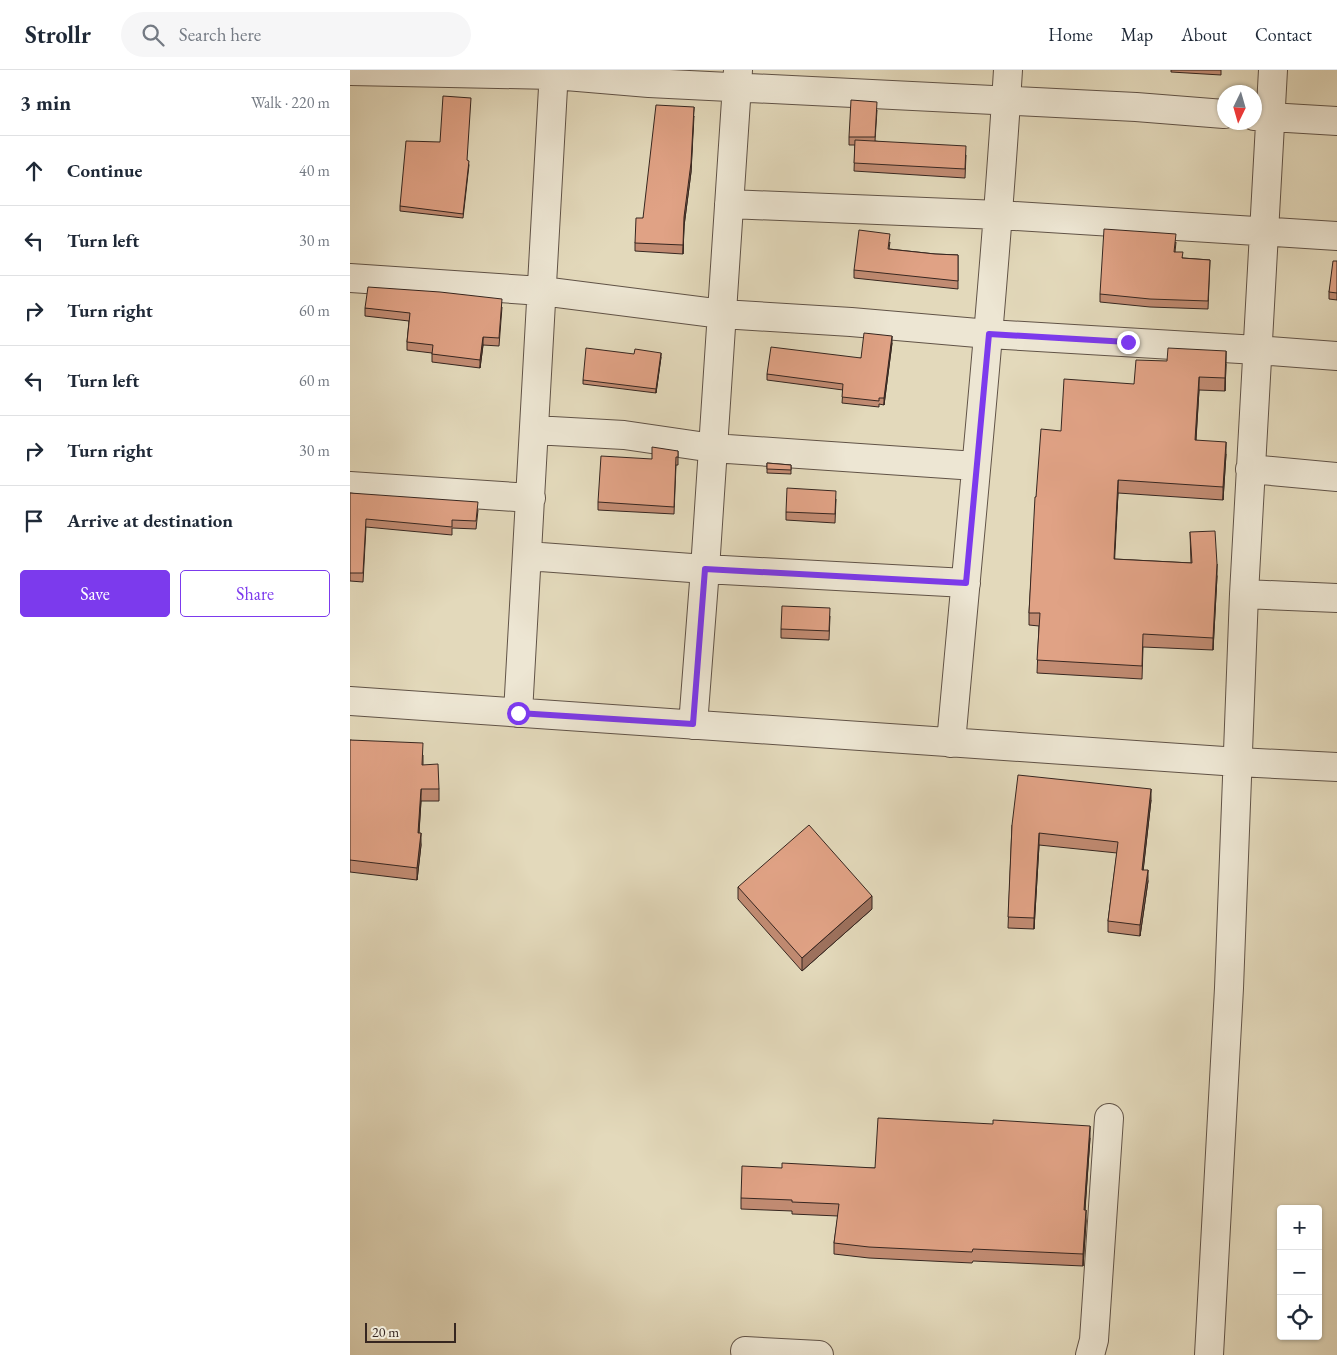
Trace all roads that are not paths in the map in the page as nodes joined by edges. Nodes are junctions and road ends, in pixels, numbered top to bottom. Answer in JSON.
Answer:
{"nodes":[{"id":1,"x":1008,"y":70,"type":"edge"},
{"id":2,"x":1273,"y":70,"type":"edge"},
{"id":3,"x":350,"y":71,"type":"edge"},
{"id":4,"x":554,"y":72,"type":"edge"},
{"id":5,"x":737,"y":78,"type":"edge"},
{"id":6,"x":1006,"y":102,"type":"junction"},
{"id":7,"x":1217,"y":113,"type":"edge"},
{"id":8,"x":1262,"y":116,"type":"edge"},
{"id":9,"x":1337,"y":121,"type":"edge"},
{"id":10,"x":729,"y":204,"type":"junction"},
{"id":11,"x":999,"y":215,"type":"junction"},
{"id":12,"x":1264,"y":232,"type":"junction"},
{"id":13,"x":1337,"y":236,"type":"edge"},
{"id":14,"x":350,"y":278,"type":"edge"},
{"id":15,"x":542,"y":292,"type":"junction"},
{"id":16,"x":722,"y":314,"type":"junction"},
{"id":17,"x":989,"y":334,"type":"junction"},
{"id":18,"x":1257,"y":350,"type":"junction"},
{"id":19,"x":1337,"y":356,"type":"edge"},
{"id":20,"x":534,"y":430,"type":"junction"},
{"id":21,"x":713,"y":448,"type":"junction"},
{"id":22,"x":976,"y":466,"type":"junction"},
{"id":23,"x":1250,"y":470,"type":"junction"},
{"id":24,"x":1337,"y":477,"type":"edge"},
{"id":25,"x":350,"y":486,"type":"edge"},
{"id":26,"x":531,"y":498,"type":"junction"},
{"id":27,"x":527,"y":556,"type":"junction"},
{"id":28,"x":705,"y":569,"type":"junction"},
{"id":29,"x":966,"y":583,"type":"junction"},
{"id":30,"x":1244,"y":594,"type":"junction"},
{"id":31,"x":1337,"y":598,"type":"edge"},
{"id":32,"x":350,"y":701,"type":"edge"},
{"id":33,"x":518,"y":713,"type":"junction"},
{"id":34,"x":693,"y":724,"type":"junction"},
{"id":35,"x":951,"y":742,"type":"junction"},
{"id":36,"x":1238,"y":762,"type":"junction"},
{"id":37,"x":1337,"y":767,"type":"edge"},
{"id":38,"x":1109,"y":1118,"type":"dead end"},
{"id":39,"x":745,"y":1351,"type":"dead end"},
{"id":40,"x":819,"y":1355,"type":"edge"},
{"id":41,"x":1090,"y":1355,"type":"edge"},
{"id":42,"x":1209,"y":1355,"type":"edge"}],
"edges":[{"from":1,"to":6,"type":"street"},
{"from":2,"to":8,"type":"street"},
{"from":3,"to":4,"type":"street"},
{"from":4,"to":5,"type":"street"},
{"from":4,"to":15,"type":"street"},
{"from":5,"to":6,"type":"street"},
{"from":5,"to":10,"type":"street"},
{"from":6,"to":7,"type":"street"},
{"from":6,"to":11,"type":"street"},
{"from":8,"to":9,"type":"street"},
{"from":8,"to":12,"type":"street"},
{"from":10,"to":11,"type":"street"},
{"from":10,"to":16,"type":"street"},
{"from":11,"to":12,"type":"street"},
{"from":11,"to":17,"type":"street"},
{"from":12,"to":13,"type":"street"},
{"from":12,"to":18,"type":"street"},
{"from":14,"to":15,"type":"street"},
{"from":15,"to":16,"type":"street"},
{"from":15,"to":20,"type":"street"},
{"from":16,"to":17,"type":"street"},
{"from":16,"to":21,"type":"street"},
{"from":17,"to":18,"type":"street"},
{"from":17,"to":22,"type":"street"},
{"from":18,"to":19,"type":"street"},
{"from":18,"to":23,"type":"street"},
{"from":20,"to":21,"type":"street"},
{"from":20,"to":26,"type":"street"},
{"from":21,"to":22,"type":"street"},
{"from":21,"to":28,"type":"street"},
{"from":22,"to":29,"type":"street"},
{"from":23,"to":24,"type":"street"},
{"from":23,"to":30,"type":"street"},
{"from":25,"to":26,"type":"street"},
{"from":26,"to":27,"type":"street"},
{"from":27,"to":28,"type":"street"},
{"from":27,"to":33,"type":"street"},
{"from":28,"to":29,"type":"street"},
{"from":28,"to":34,"type":"street"},
{"from":29,"to":35,"type":"street"},
{"from":30,"to":31,"type":"street"},
{"from":30,"to":36,"type":"street"},
{"from":32,"to":33,"type":"street"},
{"from":33,"to":34,"type":"street"},
{"from":34,"to":35,"type":"street"},
{"from":35,"to":36,"type":"street"},
{"from":36,"to":37,"type":"street"},
{"from":36,"to":42,"type":"street"},
{"from":38,"to":41,"type":"street"},
{"from":39,"to":40,"type":"street"}]}
